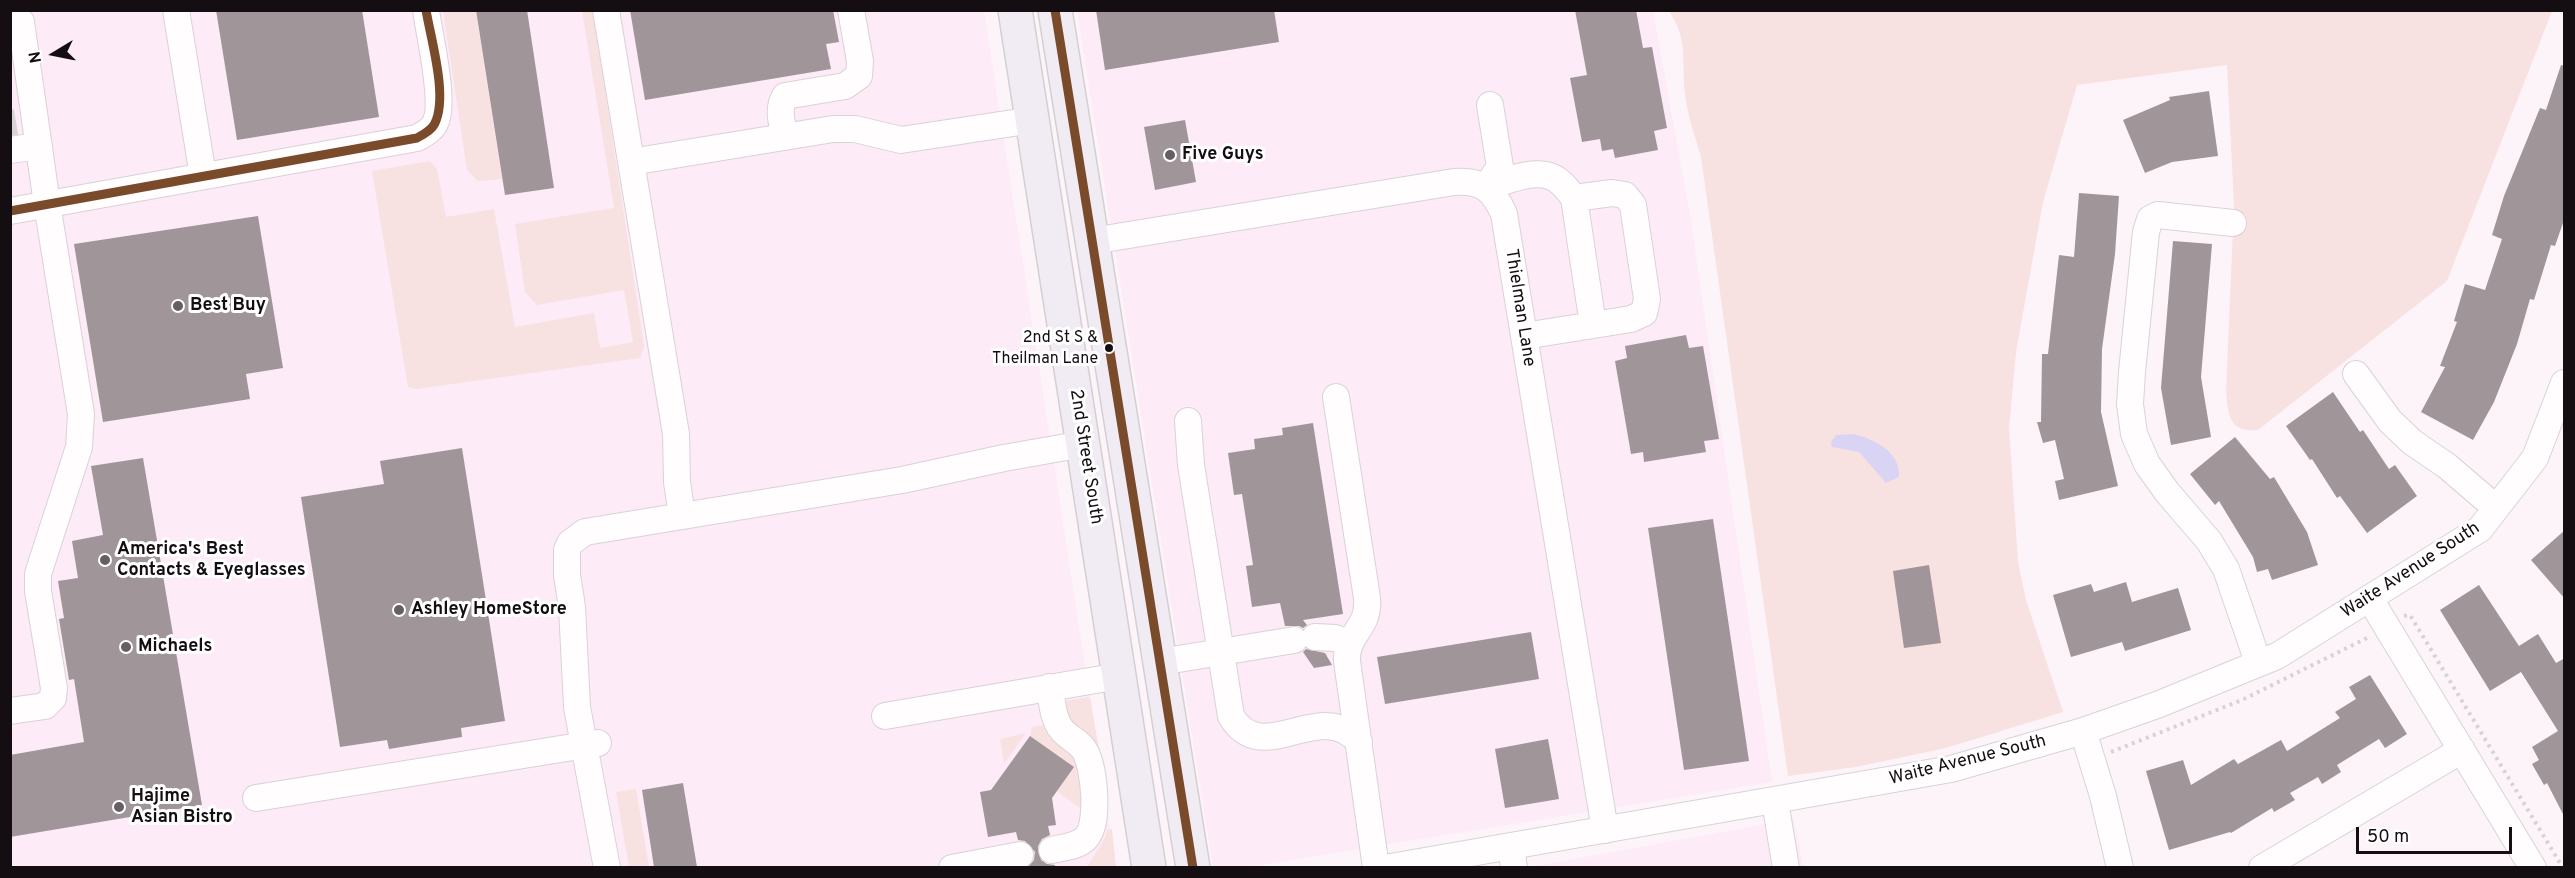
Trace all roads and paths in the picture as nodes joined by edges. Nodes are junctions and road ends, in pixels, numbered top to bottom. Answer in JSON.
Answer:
{"nodes":[{"id":1,"x":176,"y":10,"type":"edge"},
{"id":2,"x":426,"y":10,"type":"edge"},
{"id":3,"x":606,"y":10,"type":"edge"},
{"id":4,"x":852,"y":10,"type":"edge"},
{"id":5,"x":1015,"y":10,"type":"edge"},
{"id":6,"x":1055,"y":10,"type":"edge"},
{"id":7,"x":21,"y":22,"type":"dead end"},
{"id":8,"x":19,"y":71,"type":"edge"},
{"id":9,"x":1490,"y":105,"type":"dead end"},
{"id":10,"x":1033,"y":120,"type":"junction"},
{"id":11,"x":785,"y":137,"type":"junction"},
{"id":12,"x":39,"y":146,"type":"junction"},
{"id":13,"x":10,"y":150,"type":"edge"},
{"id":14,"x":631,"y":162,"type":"junction"},
{"id":15,"x":203,"y":176,"type":"junction"},
{"id":16,"x":1486,"y":187,"type":"junction"},
{"id":17,"x":1574,"y":198,"type":"junction"},
{"id":18,"x":47,"y":204,"type":"junction"},
{"id":19,"x":10,"y":211,"type":"edge"},
{"id":20,"x":2233,"y":224,"type":"dead end"},
{"id":21,"x":1092,"y":242,"type":"junction"},
{"id":22,"x":1593,"y":325,"type":"junction"},
{"id":23,"x":1524,"y":336,"type":"junction"},
{"id":24,"x":2356,"y":374,"type":"dead end"},
{"id":25,"x":2565,"y":383,"type":"edge"},
{"id":26,"x":1335,"y":397,"type":"dead end"},
{"id":27,"x":1188,"y":421,"type":"dead end"},
{"id":28,"x":1083,"y":444,"type":"junction"},
{"id":29,"x":2496,"y":508,"type":"junction"},
{"id":30,"x":682,"y":516,"type":"junction"},
{"id":31,"x":2370,"y":599,"type":"junction"},
{"id":32,"x":2387,"y":626,"type":"junction"},
{"id":33,"x":1349,"y":643,"type":"junction"},
{"id":34,"x":1220,"y":653,"type":"junction"},
{"id":35,"x":1160,"y":662,"type":"junction"},
{"id":36,"x":2258,"y":662,"type":"junction"},
{"id":37,"x":1119,"y":675,"type":"junction"},
{"id":38,"x":1050,"y":687,"type":"junction"},
{"id":39,"x":10,"y":711,"type":"edge"},
{"id":40,"x":885,"y":716,"type":"dead end"},
{"id":41,"x":2083,"y":731,"type":"junction"},
{"id":42,"x":1359,"y":742,"type":"junction"},
{"id":43,"x":591,"y":744,"type":"junction"},
{"id":44,"x":2462,"y":750,"type":"junction"},
{"id":45,"x":2092,"y":758,"type":"junction"},
{"id":46,"x":256,"y":798,"type":"dead end"},
{"id":47,"x":1775,"y":801,"type":"junction"},
{"id":48,"x":1605,"y":830,"type":"junction"},
{"id":49,"x":1052,"y":849,"type":"dead end"},
{"id":50,"x":1020,"y":855,"type":"dead end"},
{"id":51,"x":1512,"y":857,"type":"edge"},
{"id":52,"x":607,"y":867,"type":"edge"},
{"id":53,"x":952,"y":867,"type":"edge"},
{"id":54,"x":1149,"y":867,"type":"edge"},
{"id":55,"x":1193,"y":867,"type":"edge"},
{"id":56,"x":1376,"y":867,"type":"edge"},
{"id":57,"x":1385,"y":867,"type":"edge"},
{"id":58,"x":1786,"y":867,"type":"edge"},
{"id":59,"x":2120,"y":867,"type":"edge"},
{"id":60,"x":2262,"y":867,"type":"edge"},
{"id":61,"x":2533,"y":867,"type":"edge"},
{"id":62,"x":2563,"y":867,"type":"edge"}],
"edges":[{"from":1,"to":15,"type":"street"},
{"from":2,"to":15,"type":"street"},
{"from":3,"to":14,"type":"street"},
{"from":4,"to":11,"type":"street"},
{"from":5,"to":10,"type":"highway","name":"2nd Street South"},
{"from":6,"to":21,"type":"highway"},
{"from":7,"to":8,"type":"street"},
{"from":8,"to":12,"type":"street"},
{"from":9,"to":16,"type":"street"},
{"from":10,"to":11,"type":"street"},
{"from":10,"to":28,"type":"highway","name":"2nd Street South"},
{"from":11,"to":14,"type":"street"},
{"from":12,"to":13,"type":"street"},
{"from":12,"to":18,"type":"street"},
{"from":14,"to":30,"type":"street"},
{"from":15,"to":18,"type":"street"},
{"from":16,"to":17,"type":"street"},
{"from":16,"to":21,"type":"street"},
{"from":16,"to":23,"type":"street","name":"Thielman Lane"},
{"from":17,"to":22,"type":"street"},
{"from":17,"to":22,"type":"street"},
{"from":18,"to":19,"type":"street"},
{"from":18,"to":39,"type":"street"},
{"from":20,"to":36,"type":"street"},
{"from":21,"to":35,"type":"highway"},
{"from":22,"to":23,"type":"street"},
{"from":23,"to":48,"type":"street","name":"Thielman Lane"},
{"from":24,"to":29,"type":"street","name":"Waite Avenue South"},
{"from":25,"to":29,"type":"street","name":"Waite Avenue South"},
{"from":26,"to":33,"type":"street"},
{"from":27,"to":34,"type":"street"},
{"from":28,"to":30,"type":"street"},
{"from":28,"to":37,"type":"highway","name":"2nd Street South"},
{"from":29,"to":31,"type":"street","name":"Waite Avenue South"},
{"from":30,"to":43,"type":"street"},
{"from":31,"to":32,"type":"street"},
{"from":31,"to":36,"type":"street","name":"Waite Avenue South"},
{"from":32,"to":44,"type":"street"},
{"from":32,"to":45,"type":"path"},
{"from":32,"to":62,"type":"path"},
{"from":33,"to":34,"type":"street"},
{"from":33,"to":42,"type":"street"},
{"from":34,"to":35,"type":"street"},
{"from":34,"to":42,"type":"street"},
{"from":35,"to":55,"type":"highway"},
{"from":36,"to":41,"type":"street","name":"Waite Avenue South"},
{"from":37,"to":38,"type":"street"},
{"from":37,"to":54,"type":"highway","name":"2nd Street South"},
{"from":38,"to":40,"type":"street"},
{"from":38,"to":49,"type":"street"},
{"from":41,"to":45,"type":"street"},
{"from":41,"to":47,"type":"street","name":"Waite Avenue South"},
{"from":42,"to":56,"type":"street"},
{"from":43,"to":46,"type":"street"},
{"from":43,"to":52,"type":"street"},
{"from":44,"to":60,"type":"street"},
{"from":44,"to":61,"type":"street"},
{"from":45,"to":59,"type":"street"},
{"from":47,"to":48,"type":"street","name":"Waite Avenue South"},
{"from":47,"to":58,"type":"street"},
{"from":48,"to":51,"type":"street","name":"Waite Avenue South"},
{"from":50,"to":53,"type":"street"},
{"from":51,"to":57,"type":"street","name":"Waite Avenue South"}]}
